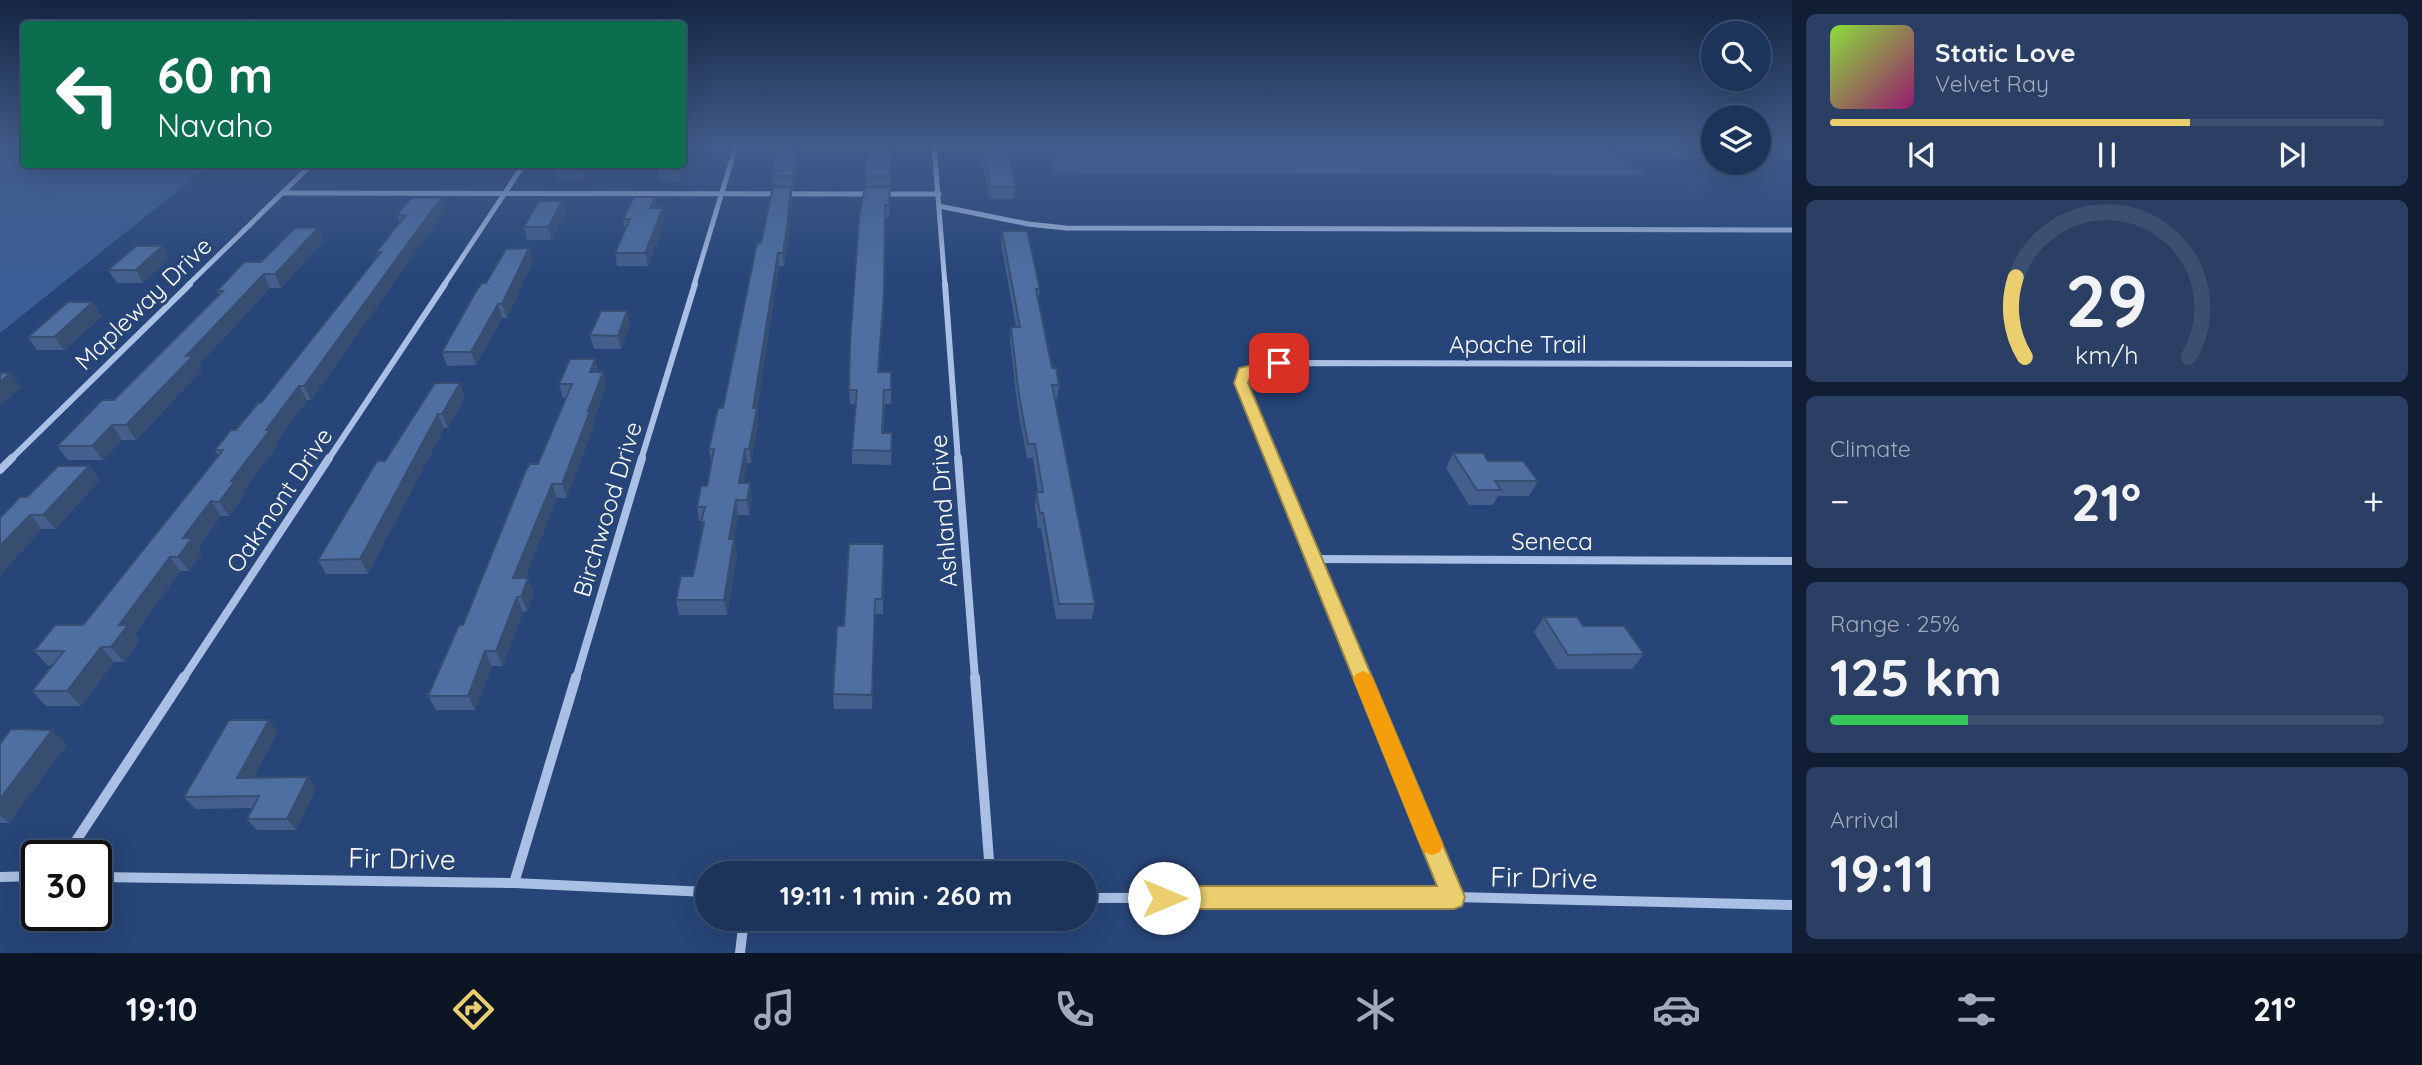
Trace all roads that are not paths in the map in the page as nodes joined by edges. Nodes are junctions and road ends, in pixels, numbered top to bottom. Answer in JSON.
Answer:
{"nodes":[{"id":1,"x":286,"y":190,"type":"edge"},
{"id":2,"x":507,"y":190,"type":"edge"},
{"id":3,"x":723,"y":190,"type":"edge"},
{"id":4,"x":939,"y":190,"type":"edge"},
{"id":5,"x":283,"y":193,"type":"junction"},
{"id":6,"x":505,"y":194,"type":"junction"},
{"id":7,"x":722,"y":194,"type":"junction"},
{"id":8,"x":939,"y":194,"type":"junction"},
{"id":9,"x":939,"y":206,"type":"junction"},
{"id":10,"x":1792,"y":230,"type":"edge"},
{"id":11,"x":1792,"y":364,"type":"edge"},
{"id":12,"x":0,"y":470,"type":"edge"},
{"id":13,"x":1312,"y":559,"type":"junction"},
{"id":14,"x":1792,"y":561,"type":"edge"},
{"id":15,"x":77,"y":840,"type":"edge"},
{"id":16,"x":989,"y":861,"type":"edge"},
{"id":17,"x":21,"y":876,"type":"edge"},
{"id":18,"x":0,"y":877,"type":"edge"},
{"id":19,"x":112,"y":877,"type":"edge"},
{"id":20,"x":514,"y":883,"type":"junction"},
{"id":21,"x":695,"y":891,"type":"edge"},
{"id":22,"x":1454,"y":897,"type":"junction"},
{"id":23,"x":1097,"y":898,"type":"edge"},
{"id":24,"x":1792,"y":905,"type":"edge"},
{"id":25,"x":743,"y":931,"type":"edge"},
{"id":26,"x":740,"y":953,"type":"edge"}],
"edges":[{"from":1,"to":5,"type":"street","name":"Mapleway Drive"},
{"from":2,"to":6,"type":"street","name":"Oakmont Drive"},
{"from":3,"to":7,"type":"street","name":"Birchwood Drive"},
{"from":4,"to":8,"type":"street","name":"Ashland Drive"},
{"from":5,"to":6,"type":"street"},
{"from":5,"to":12,"type":"street","name":"Mapleway Drive"},
{"from":6,"to":7,"type":"street"},
{"from":6,"to":15,"type":"street","name":"Oakmont Drive"},
{"from":7,"to":8,"type":"street"},
{"from":7,"to":20,"type":"street","name":"Birchwood Drive"},
{"from":8,"to":9,"type":"street","name":"Ashland Drive"},
{"from":9,"to":10,"type":"street"},
{"from":9,"to":16,"type":"street","name":"Ashland Drive"},
{"from":11,"to":13,"type":"street","name":"Apache Trail"},
{"from":13,"to":14,"type":"street","name":"Seneca"},
{"from":13,"to":22,"type":"street"},
{"from":17,"to":18,"type":"street"},
{"from":19,"to":20,"type":"street","name":"Fir Drive"},
{"from":20,"to":21,"type":"street","name":"Fir Drive"},
{"from":22,"to":23,"type":"street","name":"Fir Drive"},
{"from":22,"to":24,"type":"street","name":"Fir Drive"},
{"from":25,"to":26,"type":"street"}]}
